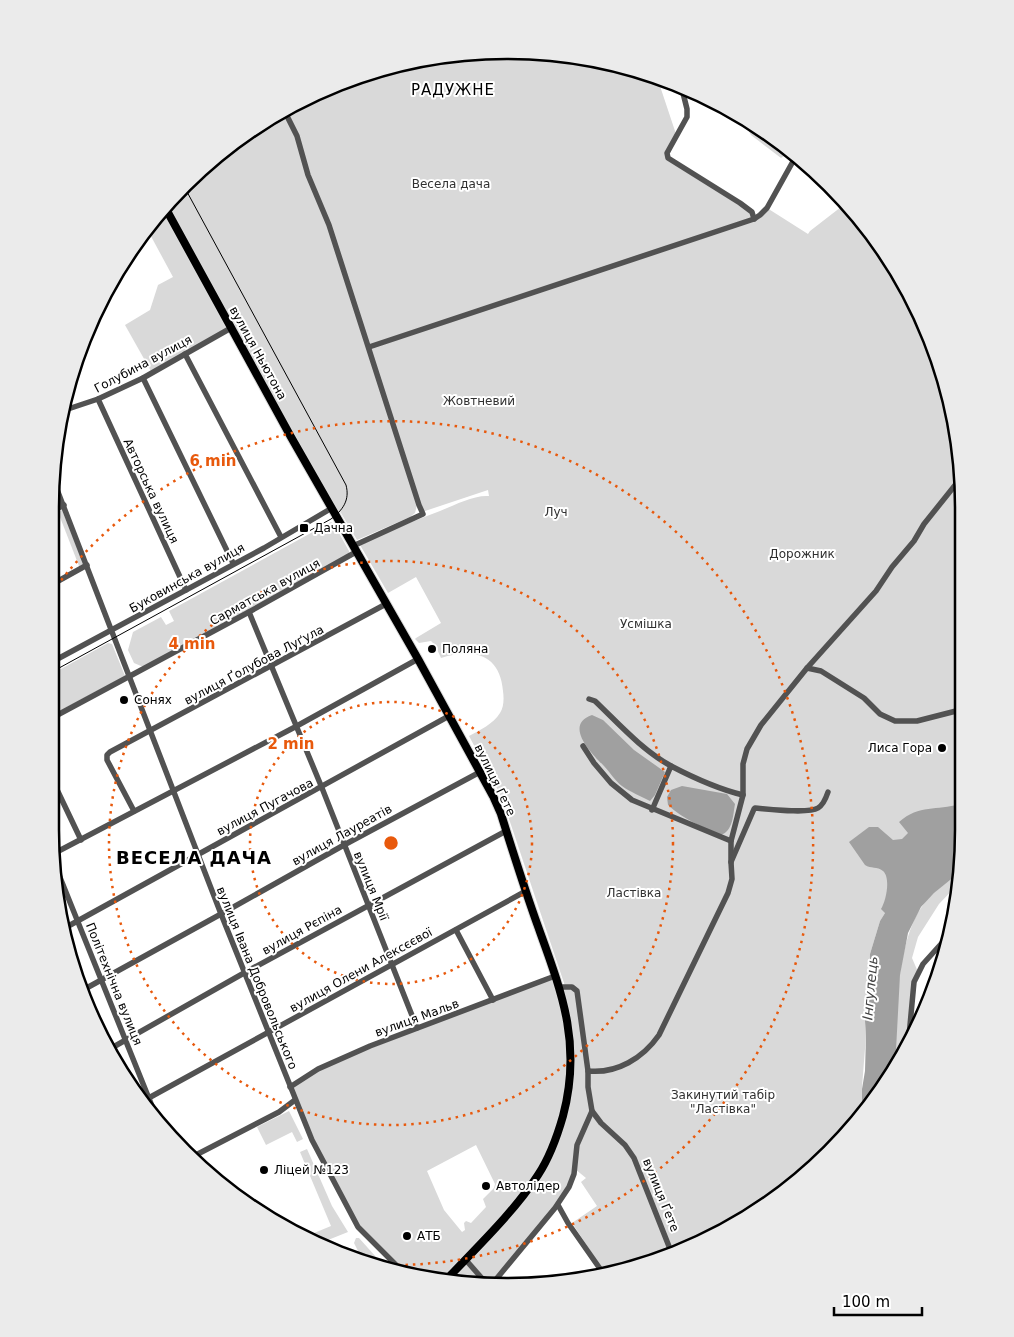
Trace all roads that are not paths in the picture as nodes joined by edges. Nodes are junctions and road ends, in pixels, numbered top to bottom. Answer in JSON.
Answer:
{"nodes":[{"id":1,"x":684,"y":95,"type":"edge"},
{"id":2,"x":287,"y":117,"type":"edge"},
{"id":3,"x":793,"y":162,"type":"edge"},
{"id":4,"x":168,"y":213,"type":"edge"},
{"id":5,"x":754,"y":219,"type":"junction"},
{"id":6,"x":231,"y":328,"type":"junction"},
{"id":7,"x":369,"y":347,"type":"junction"},
{"id":8,"x":185,"y":354,"type":"junction"},
{"id":9,"x":143,"y":378,"type":"junction"},
{"id":10,"x":98,"y":400,"type":"junction"},
{"id":11,"x":70,"y":409,"type":"edge"},
{"id":12,"x":954,"y":486,"type":"edge"},
{"id":13,"x":59,"y":493,"type":"edge"},
{"id":14,"x":64,"y":505,"type":"junction"},
{"id":15,"x":59,"y":508,"type":"edge"},
{"id":16,"x":332,"y":508,"type":"junction"},
{"id":17,"x":281,"y":537,"type":"junction"},
{"id":18,"x":355,"y":549,"type":"junction"},
{"id":19,"x":233,"y":563,"type":"junction"},
{"id":20,"x":87,"y":565,"type":"junction"},
{"id":21,"x":59,"y":581,"type":"edge"},
{"id":22,"x":186,"y":590,"type":"junction"},
{"id":23,"x":386,"y":604,"type":"junction"},
{"id":24,"x":249,"y":612,"type":"junction"},
{"id":25,"x":112,"y":630,"type":"junction"},
{"id":26,"x":59,"y":657,"type":"edge"},
{"id":27,"x":418,"y":659,"type":"junction"},
{"id":28,"x":271,"y":667,"type":"junction"},
{"id":29,"x":807,"y":668,"type":"junction"},
{"id":30,"x":130,"y":676,"type":"junction"},
{"id":31,"x":588,"y":699,"type":"dead end"},
{"id":32,"x":955,"y":711,"type":"edge"},
{"id":33,"x":59,"y":714,"type":"edge"},
{"id":34,"x":449,"y":716,"type":"junction"},
{"id":35,"x":295,"y":727,"type":"junction"},
{"id":36,"x":151,"y":730,"type":"junction"},
{"id":37,"x":583,"y":746,"type":"dead end"},
{"id":38,"x":671,"y":766,"type":"junction"},
{"id":39,"x":480,"y":772,"type":"junction"},
{"id":40,"x":322,"y":788,"type":"junction"},
{"id":41,"x":174,"y":790,"type":"junction"},
{"id":42,"x":828,"y":792,"type":"dead end"},
{"id":43,"x":59,"y":794,"type":"edge"},
{"id":44,"x":743,"y":794,"type":"junction"},
{"id":45,"x":652,"y":810,"type":"junction"},
{"id":46,"x":134,"y":811,"type":"junction"},
{"id":47,"x":506,"y":831,"type":"junction"},
{"id":48,"x":81,"y":840,"type":"junction"},
{"id":49,"x":731,"y":841,"type":"junction"},
{"id":50,"x":344,"y":845,"type":"junction"},
{"id":51,"x":60,"y":851,"type":"edge"},
{"id":52,"x":198,"y":855,"type":"junction"},
{"id":53,"x":731,"y":862,"type":"junction"},
{"id":54,"x":62,"y":883,"type":"edge"},
{"id":55,"x":526,"y":891,"type":"junction"},
{"id":56,"x":368,"y":906,"type":"junction"},
{"id":57,"x":221,"y":914,"type":"junction"},
{"id":58,"x":78,"y":921,"type":"junction"},
{"id":59,"x":69,"y":926,"type":"edge"},
{"id":60,"x":456,"y":930,"type":"junction"},
{"id":61,"x":940,"y":945,"type":"edge"},
{"id":62,"x":391,"y":965,"type":"junction"},
{"id":63,"x":244,"y":973,"type":"junction"},
{"id":64,"x":556,"y":976,"type":"junction"},
{"id":65,"x":101,"y":979,"type":"junction"},
{"id":66,"x":88,"y":987,"type":"edge"},
{"id":67,"x":559,"y":987,"type":"junction"},
{"id":68,"x":493,"y":1000,"type":"junction"},
{"id":69,"x":910,"y":1026,"type":"edge"},
{"id":70,"x":417,"y":1028,"type":"junction"},
{"id":71,"x":268,"y":1032,"type":"junction"},
{"id":72,"x":125,"y":1040,"type":"junction"},
{"id":73,"x":115,"y":1046,"type":"edge"},
{"id":74,"x":588,"y":1071,"type":"junction"},
{"id":75,"x":290,"y":1087,"type":"junction"},
{"id":76,"x":146,"y":1096,"type":"edge"},
{"id":77,"x":147,"y":1099,"type":"edge"},
{"id":78,"x":295,"y":1100,"type":"junction"},
{"id":79,"x":592,"y":1111,"type":"junction"},
{"id":80,"x":198,"y":1154,"type":"edge"},
{"id":81,"x":558,"y":1205,"type":"junction"},
{"id":82,"x":669,"y":1247,"type":"edge"},
{"id":83,"x":465,"y":1259,"type":"junction"},
{"id":84,"x":394,"y":1264,"type":"edge"},
{"id":85,"x":600,"y":1269,"type":"edge"},
{"id":86,"x":451,"y":1274,"type":"edge"},
{"id":87,"x":481,"y":1277,"type":"edge"},
{"id":88,"x":497,"y":1278,"type":"edge"}],
"edges":[{"from":1,"to":5,"type":"street"},
{"from":2,"to":7,"type":"street"},
{"from":3,"to":5,"type":"street"},
{"from":4,"to":6,"type":"main road","name":"вулиця Ньютона"},
{"from":5,"to":7,"type":"street"},
{"from":6,"to":8,"type":"street","name":"Голубина вулиця"},
{"from":6,"to":16,"type":"main road","name":"вулиця Ньютона"},
{"from":7,"to":18,"type":"street","name":"Сарматська вулиця"},
{"from":8,"to":9,"type":"street","name":"Голубина вулиця"},
{"from":8,"to":17,"type":"street"},
{"from":9,"to":10,"type":"street","name":"Голубина вулиця"},
{"from":9,"to":19,"type":"street"},
{"from":10,"to":11,"type":"street","name":"Голубина вулиця"},
{"from":10,"to":22,"type":"street","name":"Авторська вулиця"},
{"from":12,"to":29,"type":"street"},
{"from":13,"to":14,"type":"street","name":"вулиця Івана Добровольського"},
{"from":14,"to":15,"type":"street"},
{"from":14,"to":20,"type":"street","name":"вулиця Івана Добровольського"},
{"from":16,"to":17,"type":"street","name":"Буковинська вулиця"},
{"from":16,"to":18,"type":"main road","name":"вулиця Ґете"},
{"from":17,"to":19,"type":"street","name":"Буковинська вулиця"},
{"from":18,"to":23,"type":"main road","name":"вулиця Ґете"},
{"from":18,"to":24,"type":"street","name":"Сарматська вулиця"},
{"from":19,"to":22,"type":"street","name":"Буковинська вулиця"},
{"from":20,"to":21,"type":"street"},
{"from":20,"to":25,"type":"street","name":"вулиця Івана Добровольського"},
{"from":22,"to":25,"type":"street","name":"Буковинська вулиця"},
{"from":23,"to":27,"type":"main road","name":"вулиця Ґете"},
{"from":23,"to":28,"type":"street","name":"вулиця Ґолубова Луґула"},
{"from":24,"to":28,"type":"street","name":"вулиця Мрії"},
{"from":24,"to":30,"type":"street","name":"Сарматська вулиця"},
{"from":25,"to":26,"type":"street","name":"Буковинська вулиця"},
{"from":25,"to":30,"type":"street","name":"вулиця Івана Добровольського"},
{"from":27,"to":34,"type":"main road","name":"вулиця Ґете"},
{"from":27,"to":35,"type":"street"},
{"from":28,"to":35,"type":"street","name":"вулиця Мрії"},
{"from":28,"to":36,"type":"street","name":"вулиця Ґолубова Луґула"},
{"from":29,"to":32,"type":"street"},
{"from":29,"to":44,"type":"street"},
{"from":30,"to":33,"type":"street","name":"Сарматська вулиця"},
{"from":30,"to":36,"type":"street","name":"вулиця Івана Добровольського"},
{"from":31,"to":38,"type":"street"},
{"from":34,"to":39,"type":"main road","name":"вулиця Ґете"},
{"from":34,"to":40,"type":"street","name":"вулиця Пугачова"},
{"from":35,"to":40,"type":"street","name":"вулиця Мрії"},
{"from":35,"to":41,"type":"street"},
{"from":36,"to":41,"type":"street","name":"вулиця Івана Добровольського"},
{"from":36,"to":46,"type":"street","name":"вулиця Ґолубова Луґула"},
{"from":37,"to":45,"type":"street"},
{"from":38,"to":44,"type":"street"},
{"from":38,"to":45,"type":"street"},
{"from":39,"to":47,"type":"main road","name":"вулиця Ґете"},
{"from":39,"to":50,"type":"street","name":"вулиця Лауреатів"},
{"from":40,"to":50,"type":"street","name":"вулиця Мрії"},
{"from":40,"to":52,"type":"street","name":"вулиця Пугачова"},
{"from":41,"to":46,"type":"street"},
{"from":41,"to":52,"type":"street","name":"вулиця Івана Добровольського"},
{"from":42,"to":53,"type":"street"},
{"from":43,"to":48,"type":"street"},
{"from":44,"to":49,"type":"street"},
{"from":45,"to":49,"type":"street"},
{"from":46,"to":48,"type":"street"},
{"from":47,"to":55,"type":"main road","name":"вулиця Ґете"},
{"from":47,"to":56,"type":"street","name":"вулиця Рєпіна"},
{"from":48,"to":51,"type":"street"},
{"from":49,"to":53,"type":"street"},
{"from":50,"to":56,"type":"street","name":"вулиця Мрії"},
{"from":50,"to":57,"type":"street","name":"вулиця Лауреатів"},
{"from":52,"to":57,"type":"street","name":"вулиця Івана Добровольського"},
{"from":52,"to":58,"type":"street","name":"вулиця Пугачова"},
{"from":53,"to":74,"type":"street"},
{"from":54,"to":58,"type":"street","name":"Політехнічна вулиця"},
{"from":55,"to":60,"type":"street","name":"вулиця Олени Алексєєвої"},
{"from":55,"to":64,"type":"main road","name":"вулиця Ґете"},
{"from":56,"to":62,"type":"street","name":"вулиця Мрії"},
{"from":56,"to":63,"type":"street","name":"вулиця Рєпіна"},
{"from":57,"to":63,"type":"street","name":"вулиця Івана Добровольського"},
{"from":57,"to":65,"type":"street","name":"вулиця Лауреатів"},
{"from":58,"to":59,"type":"street","name":"вулиця Пугачова"},
{"from":58,"to":65,"type":"street","name":"Політехнічна вулиця"},
{"from":60,"to":62,"type":"street","name":"вулиця Олени Алексєєвої"},
{"from":60,"to":68,"type":"street"},
{"from":61,"to":69,"type":"street"},
{"from":62,"to":70,"type":"street","name":"вулиця Мрії"},
{"from":62,"to":71,"type":"street","name":"вулиця Олени Алексєєвої"},
{"from":63,"to":71,"type":"street","name":"вулиця Івана Добровольського"},
{"from":63,"to":72,"type":"street","name":"вулиця Рєпіна"},
{"from":64,"to":67,"type":"main road","name":"вулиця Ґете"},
{"from":64,"to":68,"type":"street","name":"вулиця Мальв"},
{"from":65,"to":66,"type":"street","name":"вулиця Лауреатів"},
{"from":65,"to":72,"type":"street","name":"Політехнічна вулиця"},
{"from":67,"to":74,"type":"street"},
{"from":67,"to":83,"type":"main road","name":"вулиця Ґете"},
{"from":68,"to":70,"type":"street","name":"вулиця Мальв"},
{"from":70,"to":75,"type":"street","name":"вулиця Мальв"},
{"from":71,"to":75,"type":"street","name":"вулиця Івана Добровольського"},
{"from":71,"to":77,"type":"street","name":"вулиця Олени Алексєєвої"},
{"from":72,"to":73,"type":"street","name":"вулиця Рєпіна"},
{"from":72,"to":76,"type":"street","name":"Політехнічна вулиця"},
{"from":74,"to":79,"type":"street"},
{"from":75,"to":78,"type":"street","name":"вулиця Івана Добровольського"},
{"from":78,"to":80,"type":"street"},
{"from":78,"to":84,"type":"street","name":"вулиця Івана Добровольського"},
{"from":79,"to":81,"type":"street"},
{"from":79,"to":82,"type":"street","name":"вулиця Ґете"},
{"from":81,"to":85,"type":"street"},
{"from":81,"to":88,"type":"street"},
{"from":83,"to":86,"type":"main road","name":"вулиця Ґете"},
{"from":83,"to":87,"type":"street"}]}
